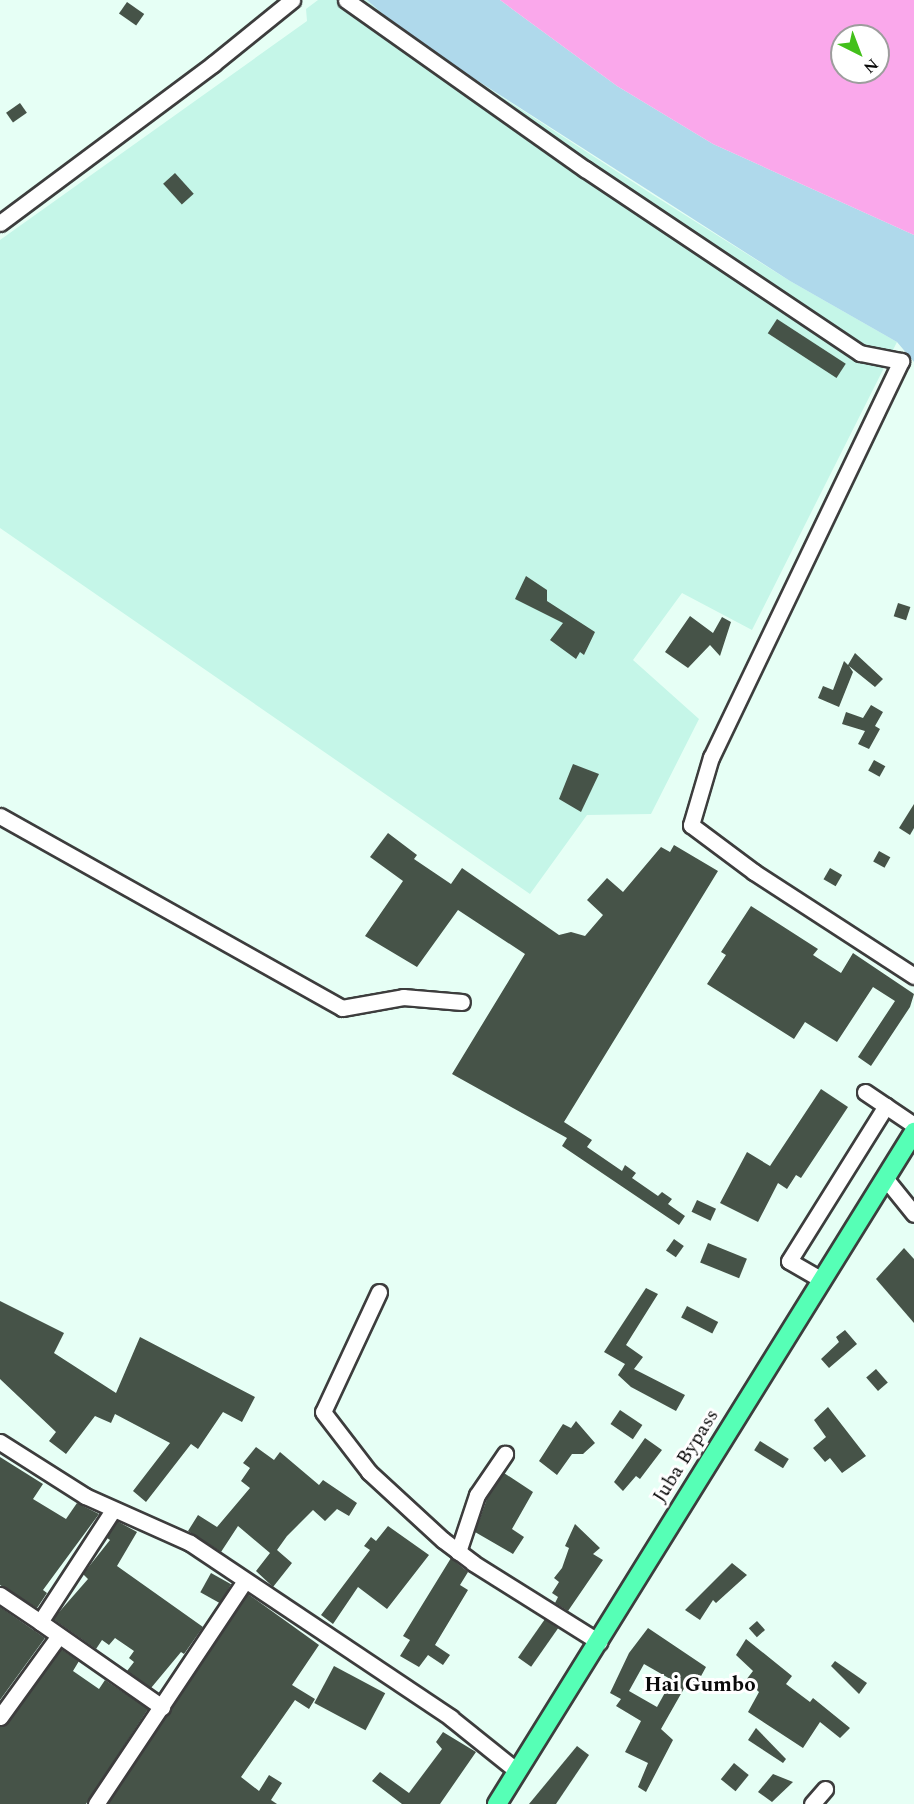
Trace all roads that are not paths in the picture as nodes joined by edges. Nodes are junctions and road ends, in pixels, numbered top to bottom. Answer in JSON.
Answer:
{"nodes":[{"id":1,"x":292,"y":0,"type":"edge"},
{"id":2,"x":346,"y":0,"type":"edge"},
{"id":3,"x":0,"y":223,"type":"edge"},
{"id":4,"x":0,"y":816,"type":"edge"},
{"id":5,"x":914,"y":976,"type":"edge"},
{"id":6,"x":462,"y":1002,"type":"dead end"},
{"id":7,"x":865,"y":1092,"type":"dead end"},
{"id":8,"x":886,"y":1106,"type":"junction"},
{"id":9,"x":914,"y":1125,"type":"edge"},
{"id":10,"x":914,"y":1132,"type":"edge"},
{"id":11,"x":885,"y":1178,"type":"junction"},
{"id":12,"x":914,"y":1214,"type":"edge"},
{"id":13,"x":822,"y":1280,"type":"junction"},
{"id":14,"x":379,"y":1292,"type":"dead end"},
{"id":15,"x":0,"y":1442,"type":"edge"},
{"id":16,"x":505,"y":1454,"type":"dead end"},
{"id":17,"x":113,"y":1510,"type":"junction"},
{"id":18,"x":458,"y":1552,"type":"junction"},
{"id":19,"x":245,"y":1581,"type":"junction"},
{"id":20,"x":0,"y":1595,"type":"edge"},
{"id":21,"x":40,"y":1622,"type":"junction"},
{"id":22,"x":58,"y":1636,"type":"junction"},
{"id":23,"x":599,"y":1642,"type":"junction"},
{"id":24,"x":162,"y":1707,"type":"junction"},
{"id":25,"x":0,"y":1718,"type":"edge"},
{"id":26,"x":517,"y":1771,"type":"junction"},
{"id":27,"x":825,"y":1789,"type":"dead end"},
{"id":28,"x":96,"y":1804,"type":"edge"},
{"id":29,"x":497,"y":1804,"type":"edge"},
{"id":30,"x":812,"y":1804,"type":"edge"}],
"edges":[{"from":1,"to":3,"type":"street"},
{"from":2,"to":5,"type":"street"},
{"from":4,"to":6,"type":"street"},
{"from":7,"to":8,"type":"street"},
{"from":8,"to":9,"type":"street"},
{"from":8,"to":13,"type":"street"},
{"from":10,"to":11,"type":"main road","name":"Juba Bypass"},
{"from":11,"to":12,"type":"street"},
{"from":11,"to":13,"type":"main road","name":"Juba Bypass"},
{"from":13,"to":23,"type":"main road","name":"Juba Bypass"},
{"from":14,"to":18,"type":"street"},
{"from":15,"to":17,"type":"street"},
{"from":16,"to":18,"type":"street"},
{"from":17,"to":19,"type":"street"},
{"from":17,"to":21,"type":"street"},
{"from":18,"to":23,"type":"street"},
{"from":19,"to":24,"type":"street"},
{"from":19,"to":26,"type":"street"},
{"from":20,"to":21,"type":"street"},
{"from":21,"to":22,"type":"street"},
{"from":22,"to":24,"type":"street"},
{"from":22,"to":25,"type":"street"},
{"from":23,"to":26,"type":"main road","name":"Juba Bypass"},
{"from":24,"to":28,"type":"street"},
{"from":26,"to":29,"type":"main road","name":"Juba Bypass"},
{"from":27,"to":30,"type":"street"}]}
